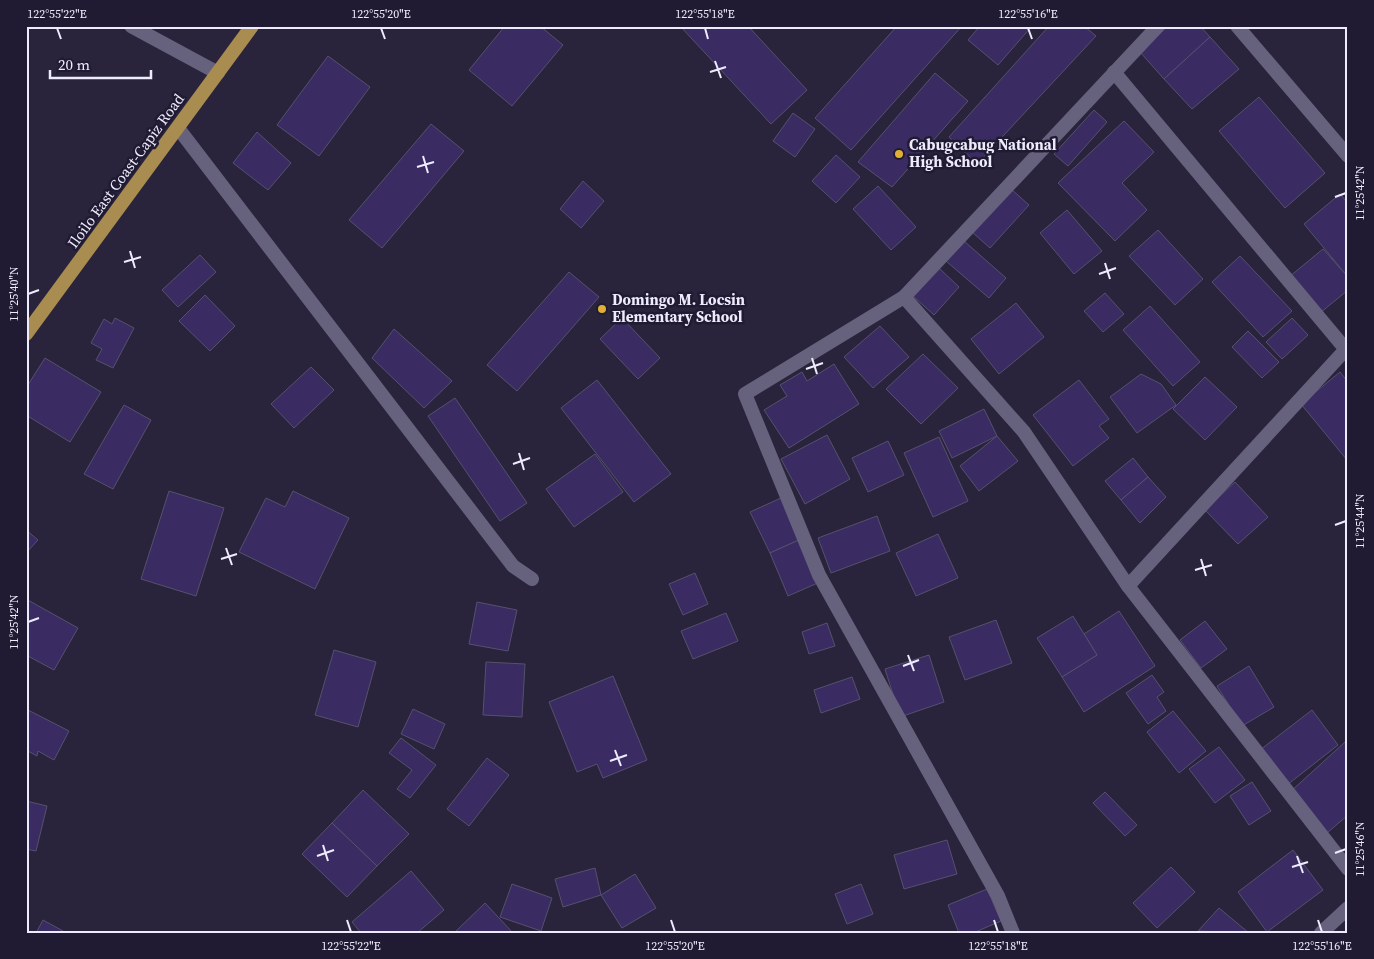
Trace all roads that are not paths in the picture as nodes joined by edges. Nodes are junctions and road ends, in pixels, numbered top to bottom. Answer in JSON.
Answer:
{"nodes":[{"id":1,"x":131,"y":26,"type":"edge"},
{"id":2,"x":252,"y":26,"type":"edge"},
{"id":3,"x":1158,"y":26,"type":"edge"},
{"id":4,"x":1237,"y":26,"type":"edge"},
{"id":5,"x":1114,"y":72,"type":"junction"},
{"id":6,"x":218,"y":73,"type":"junction"},
{"id":7,"x":178,"y":128,"type":"junction"},
{"id":8,"x":1348,"y":156,"type":"edge"},
{"id":9,"x":904,"y":297,"type":"junction"},
{"id":10,"x":26,"y":334,"type":"edge"},
{"id":11,"x":1347,"y":349,"type":"edge"},
{"id":12,"x":532,"y":579,"type":"dead end"},
{"id":13,"x":1128,"y":586,"type":"junction"},
{"id":14,"x":1348,"y":870,"type":"edge"},
{"id":15,"x":1348,"y":908,"type":"edge"},
{"id":16,"x":1013,"y":933,"type":"edge"},
{"id":17,"x":1321,"y":933,"type":"edge"}],
"edges":[{"from":1,"to":6,"type":"street"},
{"from":2,"to":6,"type":"main road","name":"Iloilo East Coast-Capiz Road"},
{"from":3,"to":5,"type":"street"},
{"from":4,"to":8,"type":"street"},
{"from":5,"to":9,"type":"street"},
{"from":5,"to":11,"type":"street"},
{"from":6,"to":7,"type":"main road","name":"Iloilo East Coast-Capiz Road"},
{"from":7,"to":10,"type":"main road","name":"Iloilo East Coast-Capiz Road"},
{"from":7,"to":12,"type":"street"},
{"from":9,"to":13,"type":"street"},
{"from":9,"to":16,"type":"street"},
{"from":11,"to":13,"type":"street"},
{"from":13,"to":14,"type":"street"},
{"from":15,"to":17,"type":"street"}]}
